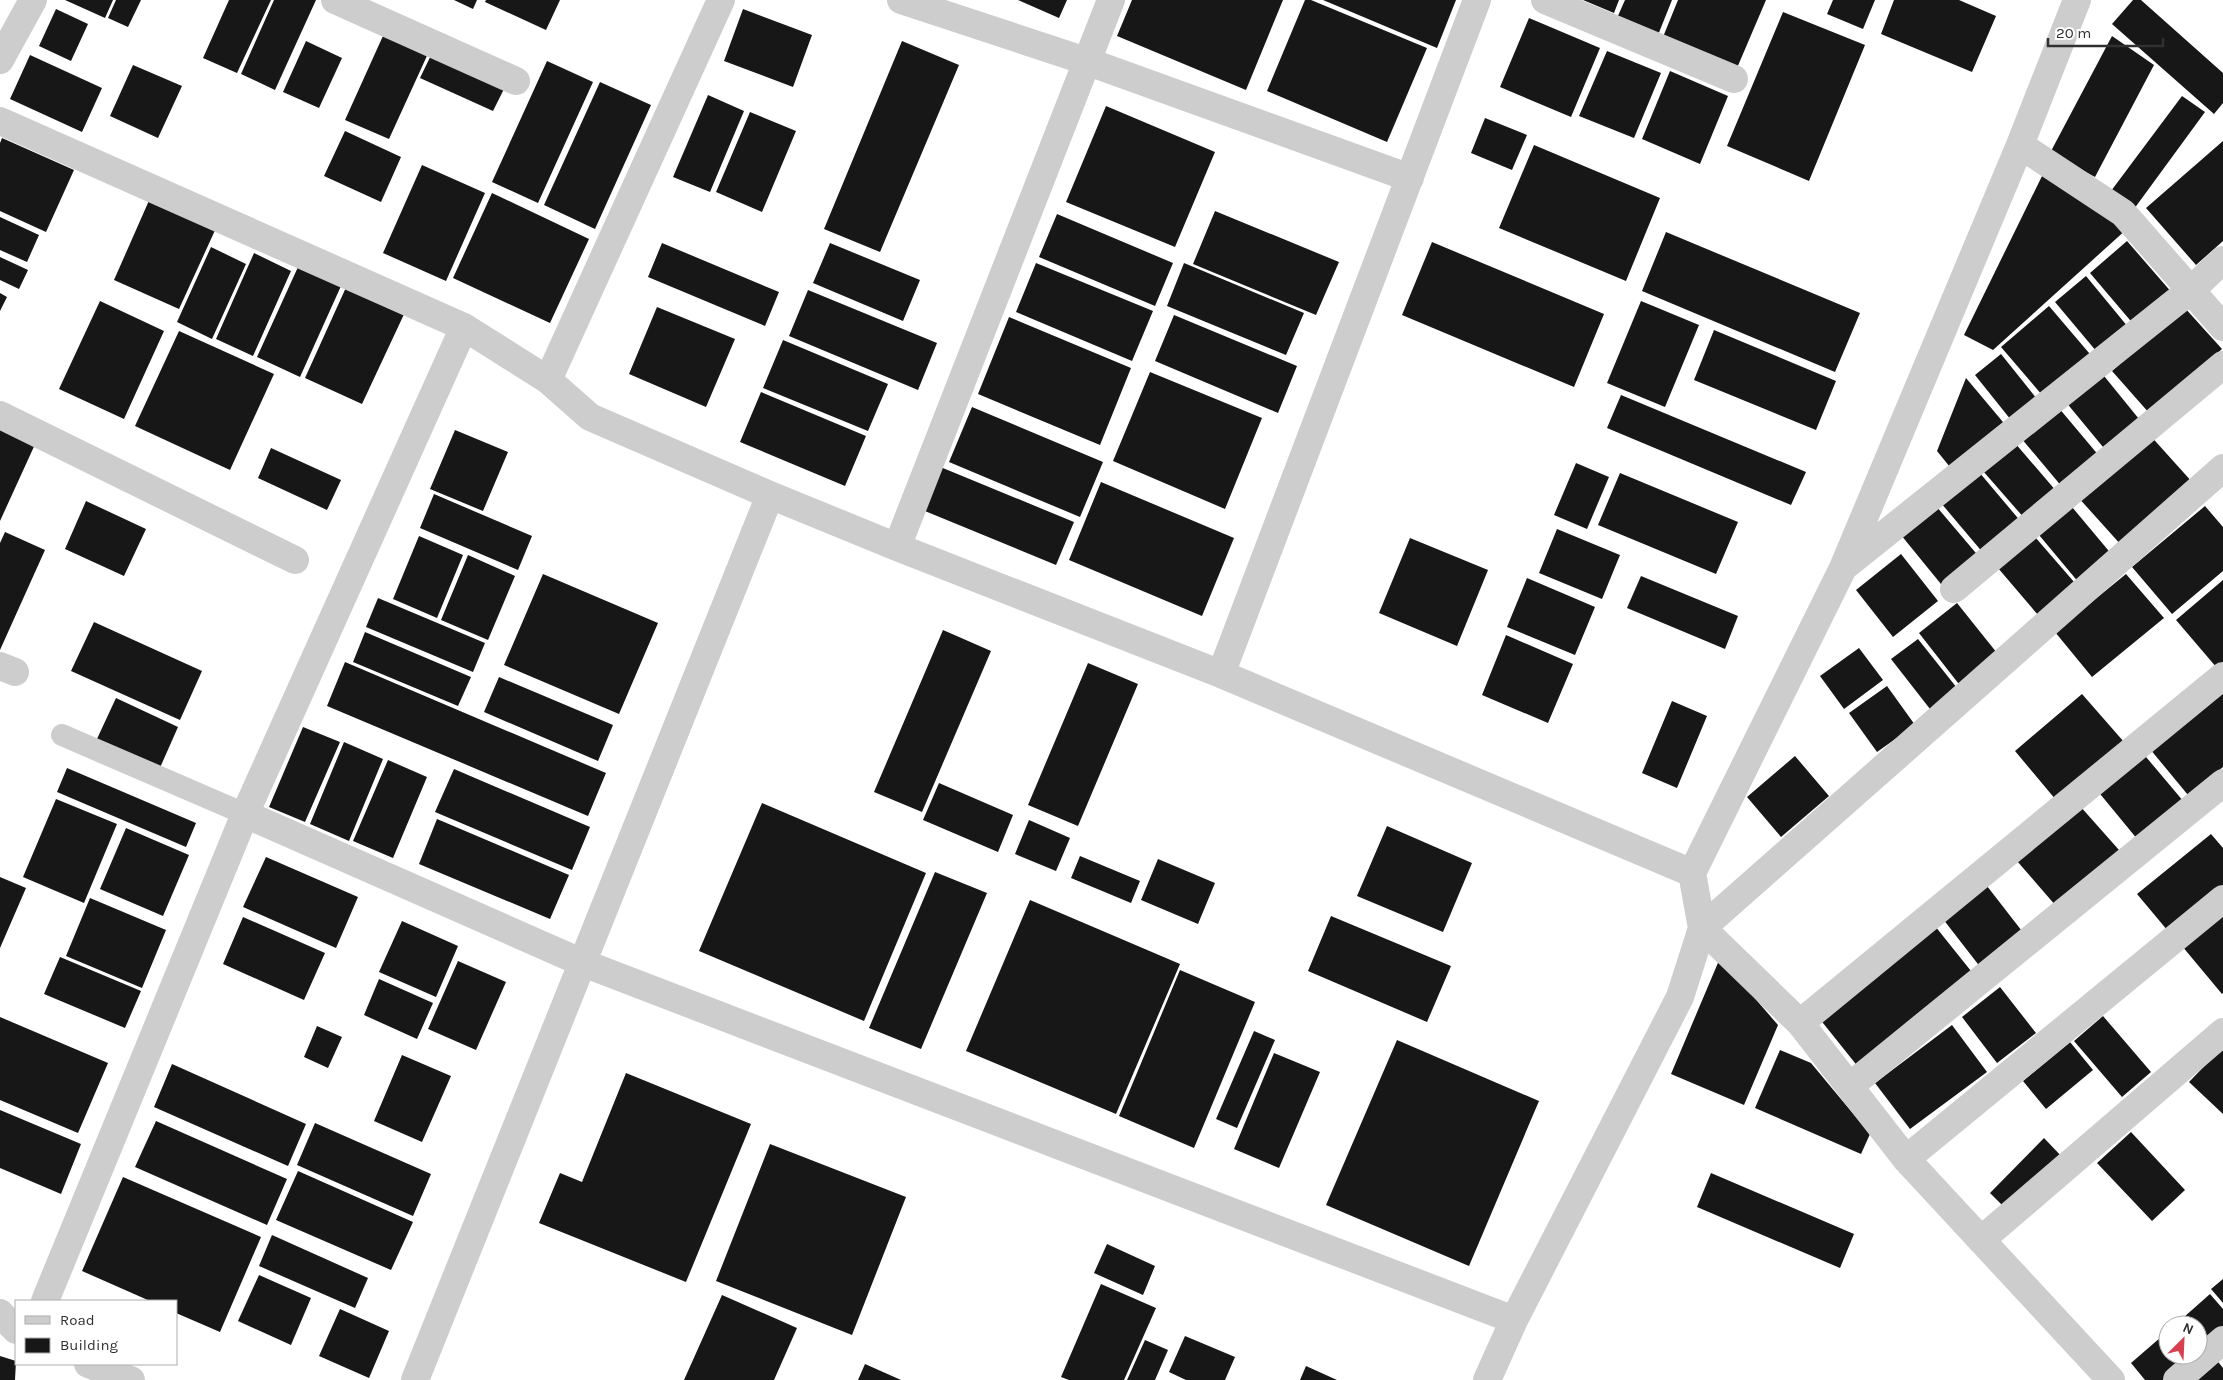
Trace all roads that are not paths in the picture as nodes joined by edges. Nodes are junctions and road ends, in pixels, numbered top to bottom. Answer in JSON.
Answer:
{"nodes":[{"id":1,"x":33,"y":0,"type":"edge"},
{"id":2,"x":335,"y":0,"type":"edge"},
{"id":3,"x":721,"y":0,"type":"edge"},
{"id":4,"x":901,"y":0,"type":"edge"},
{"id":5,"x":1111,"y":0,"type":"edge"},
{"id":6,"x":1477,"y":0,"type":"edge"},
{"id":7,"x":1545,"y":0,"type":"edge"},
{"id":8,"x":2076,"y":0,"type":"edge"},
{"id":9,"x":0,"y":60,"type":"edge"},
{"id":10,"x":1086,"y":61,"type":"junction"},
{"id":11,"x":1734,"y":79,"type":"dead end"},
{"id":12,"x":516,"y":81,"type":"dead end"},
{"id":13,"x":0,"y":121,"type":"edge"},
{"id":14,"x":2020,"y":145,"type":"junction"},
{"id":15,"x":1410,"y":178,"type":"junction"},
{"id":16,"x":2223,"y":260,"type":"edge"},
{"id":17,"x":2192,"y":290,"type":"junction"},
{"id":18,"x":464,"y":327,"type":"junction"},
{"id":19,"x":2223,"y":327,"type":"edge"},
{"id":20,"x":2223,"y":365,"type":"edge"},
{"id":21,"x":548,"y":380,"type":"junction"},
{"id":22,"x":0,"y":415,"type":"edge"},
{"id":23,"x":2223,"y":468,"type":"edge"},
{"id":24,"x":770,"y":496,"type":"junction"},
{"id":25,"x":897,"y":547,"type":"junction"},
{"id":26,"x":295,"y":560,"type":"dead end"},
{"id":27,"x":1843,"y":568,"type":"junction"},
{"id":28,"x":1954,"y":589,"type":"dead end"},
{"id":29,"x":1222,"y":674,"type":"junction"},
{"id":30,"x":2223,"y":676,"type":"edge"},
{"id":31,"x":62,"y":734,"type":"dead end"},
{"id":32,"x":2223,"y":783,"type":"edge"},
{"id":33,"x":245,"y":814,"type":"junction"},
{"id":34,"x":1692,"y":873,"type":"junction"},
{"id":35,"x":2223,"y":899,"type":"edge"},
{"id":36,"x":1702,"y":928,"type":"junction"},
{"id":37,"x":583,"y":963,"type":"junction"},
{"id":38,"x":1800,"y":1023,"type":"junction"},
{"id":39,"x":2223,"y":1032,"type":"edge"},
{"id":40,"x":1850,"y":1086,"type":"junction"},
{"id":41,"x":1906,"y":1159,"type":"junction"},
{"id":42,"x":1981,"y":1240,"type":"junction"},
{"id":43,"x":45,"y":1300,"type":"edge"},
{"id":44,"x":0,"y":1313,"type":"edge"},
{"id":45,"x":1514,"y":1320,"type":"junction"},
{"id":46,"x":15,"y":1329,"type":"edge"},
{"id":47,"x":2223,"y":1340,"type":"edge"},
{"id":48,"x":91,"y":1365,"type":"edge"},
{"id":49,"x":131,"y":1380,"type":"edge"},
{"id":50,"x":415,"y":1380,"type":"edge"},
{"id":51,"x":1488,"y":1380,"type":"edge"},
{"id":52,"x":2111,"y":1380,"type":"edge"},
{"id":53,"x":2177,"y":1380,"type":"edge"}],
"edges":[{"from":1,"to":9,"type":"street"},
{"from":2,"to":12,"type":"street"},
{"from":3,"to":21,"type":"street"},
{"from":4,"to":10,"type":"street"},
{"from":5,"to":10,"type":"street"},
{"from":6,"to":15,"type":"street"},
{"from":7,"to":11,"type":"street"},
{"from":8,"to":14,"type":"street"},
{"from":10,"to":15,"type":"street"},
{"from":10,"to":25,"type":"street"},
{"from":13,"to":18,"type":"street"},
{"from":14,"to":17,"type":"street"},
{"from":14,"to":27,"type":"street"},
{"from":15,"to":29,"type":"street"},
{"from":16,"to":17,"type":"street"},
{"from":17,"to":19,"type":"street"},
{"from":17,"to":27,"type":"street"},
{"from":18,"to":21,"type":"street"},
{"from":18,"to":33,"type":"street"},
{"from":20,"to":28,"type":"street"},
{"from":21,"to":24,"type":"street"},
{"from":22,"to":26,"type":"street"},
{"from":23,"to":36,"type":"street"},
{"from":24,"to":25,"type":"street"},
{"from":24,"to":37,"type":"street"},
{"from":25,"to":29,"type":"street"},
{"from":27,"to":34,"type":"street"},
{"from":29,"to":34,"type":"street"},
{"from":30,"to":38,"type":"street"},
{"from":31,"to":33,"type":"lane"},
{"from":32,"to":40,"type":"street"},
{"from":33,"to":37,"type":"street"},
{"from":33,"to":43,"type":"street"},
{"from":34,"to":36,"type":"street"},
{"from":35,"to":41,"type":"street"},
{"from":36,"to":38,"type":"street"},
{"from":36,"to":45,"type":"street"},
{"from":37,"to":45,"type":"street"},
{"from":37,"to":50,"type":"street"},
{"from":38,"to":40,"type":"street"},
{"from":39,"to":42,"type":"street"},
{"from":40,"to":41,"type":"street"},
{"from":41,"to":42,"type":"street"},
{"from":42,"to":52,"type":"street"},
{"from":44,"to":46,"type":"street"},
{"from":45,"to":51,"type":"street"},
{"from":47,"to":53,"type":"street"},
{"from":48,"to":49,"type":"street"}]}
